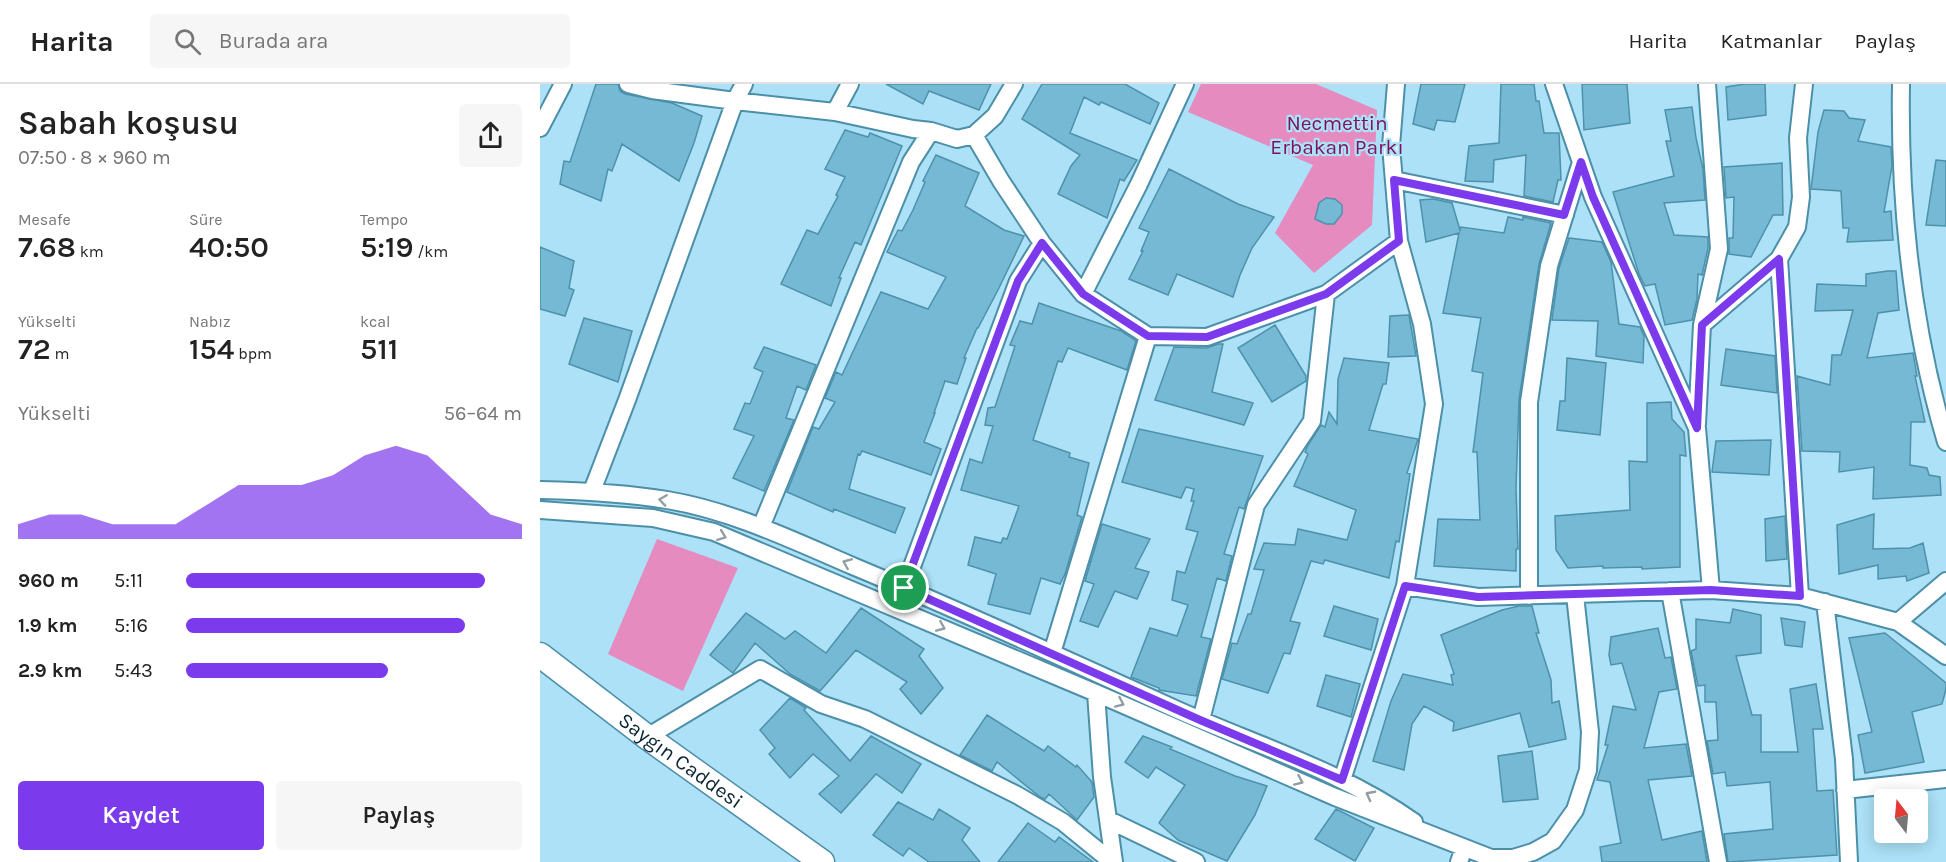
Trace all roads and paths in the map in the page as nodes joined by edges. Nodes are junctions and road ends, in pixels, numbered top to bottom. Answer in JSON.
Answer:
{"nodes":[{"id":1,"x":563,"y":84,"type":"edge"},
{"id":2,"x":628,"y":84,"type":"edge"},
{"id":3,"x":744,"y":84,"type":"edge"},
{"id":4,"x":850,"y":84,"type":"edge"},
{"id":5,"x":1014,"y":84,"type":"edge"},
{"id":6,"x":1185,"y":84,"type":"edge"},
{"id":7,"x":1396,"y":84,"type":"edge"},
{"id":8,"x":1554,"y":84,"type":"edge"},
{"id":9,"x":1707,"y":84,"type":"edge"},
{"id":10,"x":1804,"y":84,"type":"edge"},
{"id":11,"x":1901,"y":84,"type":"edge"},
{"id":12,"x":735,"y":101,"type":"junction"},
{"id":13,"x":835,"y":112,"type":"junction"},
{"id":14,"x":540,"y":128,"type":"edge"},
{"id":15,"x":931,"y":131,"type":"junction"},
{"id":16,"x":974,"y":135,"type":"junction"},
{"id":17,"x":1581,"y":162,"type":"junction"},
{"id":18,"x":1394,"y":180,"type":"junction"},
{"id":19,"x":1564,"y":215,"type":"junction"},
{"id":20,"x":1399,"y":241,"type":"junction"},
{"id":21,"x":1042,"y":243,"type":"junction"},
{"id":22,"x":1779,"y":259,"type":"junction"},
{"id":23,"x":1083,"y":294,"type":"junction"},
{"id":24,"x":1326,"y":294,"type":"junction"},
{"id":25,"x":1702,"y":325,"type":"junction"},
{"id":26,"x":1148,"y":336,"type":"junction"},
{"id":27,"x":1697,"y":428,"type":"junction"},
{"id":28,"x":1946,"y":442,"type":"edge"},
{"id":29,"x":540,"y":490,"type":"edge"},
{"id":30,"x":592,"y":491,"type":"junction"},
{"id":31,"x":540,"y":510,"type":"edge"},
{"id":32,"x":761,"y":527,"type":"junction"},
{"id":33,"x":1946,"y":581,"type":"edge"},
{"id":34,"x":1405,"y":586,"type":"junction"},
{"id":35,"x":904,"y":588,"type":"junction"},
{"id":36,"x":1711,"y":590,"type":"junction"},
{"id":37,"x":1671,"y":591,"type":"junction"},
{"id":38,"x":1575,"y":595,"type":"junction"},
{"id":39,"x":1528,"y":596,"type":"junction"},
{"id":40,"x":1800,"y":596,"type":"junction"},
{"id":41,"x":1825,"y":602,"type":"junction"},
{"id":42,"x":1898,"y":622,"type":"junction"},
{"id":43,"x":1052,"y":653,"type":"junction"},
{"id":44,"x":540,"y":654,"type":"edge"},
{"id":45,"x":1946,"y":656,"type":"edge"},
{"id":46,"x":1096,"y":693,"type":"junction"},
{"id":47,"x":1200,"y":720,"type":"junction"},
{"id":48,"x":647,"y":737,"type":"junction"},
{"id":49,"x":1946,"y":779,"type":"edge"},
{"id":50,"x":1342,"y":780,"type":"junction"},
{"id":51,"x":1845,"y":790,"type":"junction"},
{"id":52,"x":1109,"y":820,"type":"junction"},
{"id":53,"x":1437,"y":838,"type":"junction"},
{"id":54,"x":1461,"y":855,"type":"edge"},
{"id":55,"x":1537,"y":857,"type":"edge"},
{"id":56,"x":822,"y":862,"type":"edge"},
{"id":57,"x":1113,"y":862,"type":"edge"},
{"id":58,"x":1196,"y":862,"type":"edge"},
{"id":59,"x":1718,"y":862,"type":"edge"},
{"id":60,"x":1848,"y":862,"type":"edge"}],
"edges":[{"from":1,"to":14,"type":"street"},
{"from":2,"to":12,"type":"street"},
{"from":3,"to":12,"type":"street"},
{"from":4,"to":13,"type":"street"},
{"from":5,"to":16,"type":"street"},
{"from":6,"to":23,"type":"street"},
{"from":7,"to":18,"type":"street"},
{"from":8,"to":17,"type":"street"},
{"from":9,"to":25,"type":"street"},
{"from":10,"to":22,"type":"street"},
{"from":11,"to":28,"type":"street"},
{"from":12,"to":13,"type":"street"},
{"from":12,"to":30,"type":"street"},
{"from":13,"to":15,"type":"street"},
{"from":15,"to":16,"type":"street"},
{"from":15,"to":32,"type":"street"},
{"from":16,"to":21,"type":"street"},
{"from":17,"to":19,"type":"street"},
{"from":17,"to":27,"type":"street"},
{"from":18,"to":19,"type":"street"},
{"from":18,"to":20,"type":"street"},
{"from":19,"to":39,"type":"street"},
{"from":20,"to":24,"type":"street"},
{"from":20,"to":34,"type":"street"},
{"from":21,"to":23,"type":"street"},
{"from":21,"to":35,"type":"street"},
{"from":22,"to":25,"type":"street"},
{"from":22,"to":40,"type":"street"},
{"from":23,"to":26,"type":"street"},
{"from":24,"to":26,"type":"street"},
{"from":24,"to":47,"type":"street"},
{"from":25,"to":27,"type":"street"},
{"from":26,"to":43,"type":"street"},
{"from":27,"to":36,"type":"street"},
{"from":29,"to":30,"type":"street"},
{"from":32,"to":30,"type":"street","one_way":true},
{"from":31,"to":46,"type":"street","one_way":true},
{"from":35,"to":32,"type":"street","one_way":true},
{"from":33,"to":42,"type":"street"},
{"from":34,"to":39,"type":"street"},
{"from":34,"to":50,"type":"street"},
{"from":35,"to":43,"type":"street"},
{"from":36,"to":37,"type":"street"},
{"from":36,"to":40,"type":"street"},
{"from":37,"to":38,"type":"street"},
{"from":37,"to":59,"type":"street"},
{"from":38,"to":39,"type":"street"},
{"from":38,"to":55,"type":"street"},
{"from":40,"to":41,"type":"street"},
{"from":41,"to":42,"type":"street"},
{"from":41,"to":51,"type":"street"},
{"from":42,"to":45,"type":"street"},
{"from":43,"to":47,"type":"street"},
{"from":44,"to":48,"type":"street","name":"Saygın Caddesi"},
{"from":46,"to":52,"type":"street"},
{"from":46,"to":53,"type":"street","one_way":true},
{"from":47,"to":50,"type":"street"},
{"from":48,"to":56,"type":"street","name":"Saygın Caddesi"},
{"from":48,"to":57,"type":"street"},
{"from":49,"to":51,"type":"street"},
{"from":53,"to":50,"type":"street","one_way":true},
{"from":51,"to":60,"type":"street"},
{"from":52,"to":57,"type":"street"},
{"from":52,"to":58,"type":"street"},
{"from":53,"to":54,"type":"street"},
{"from":54,"to":55,"type":"street"}]}
